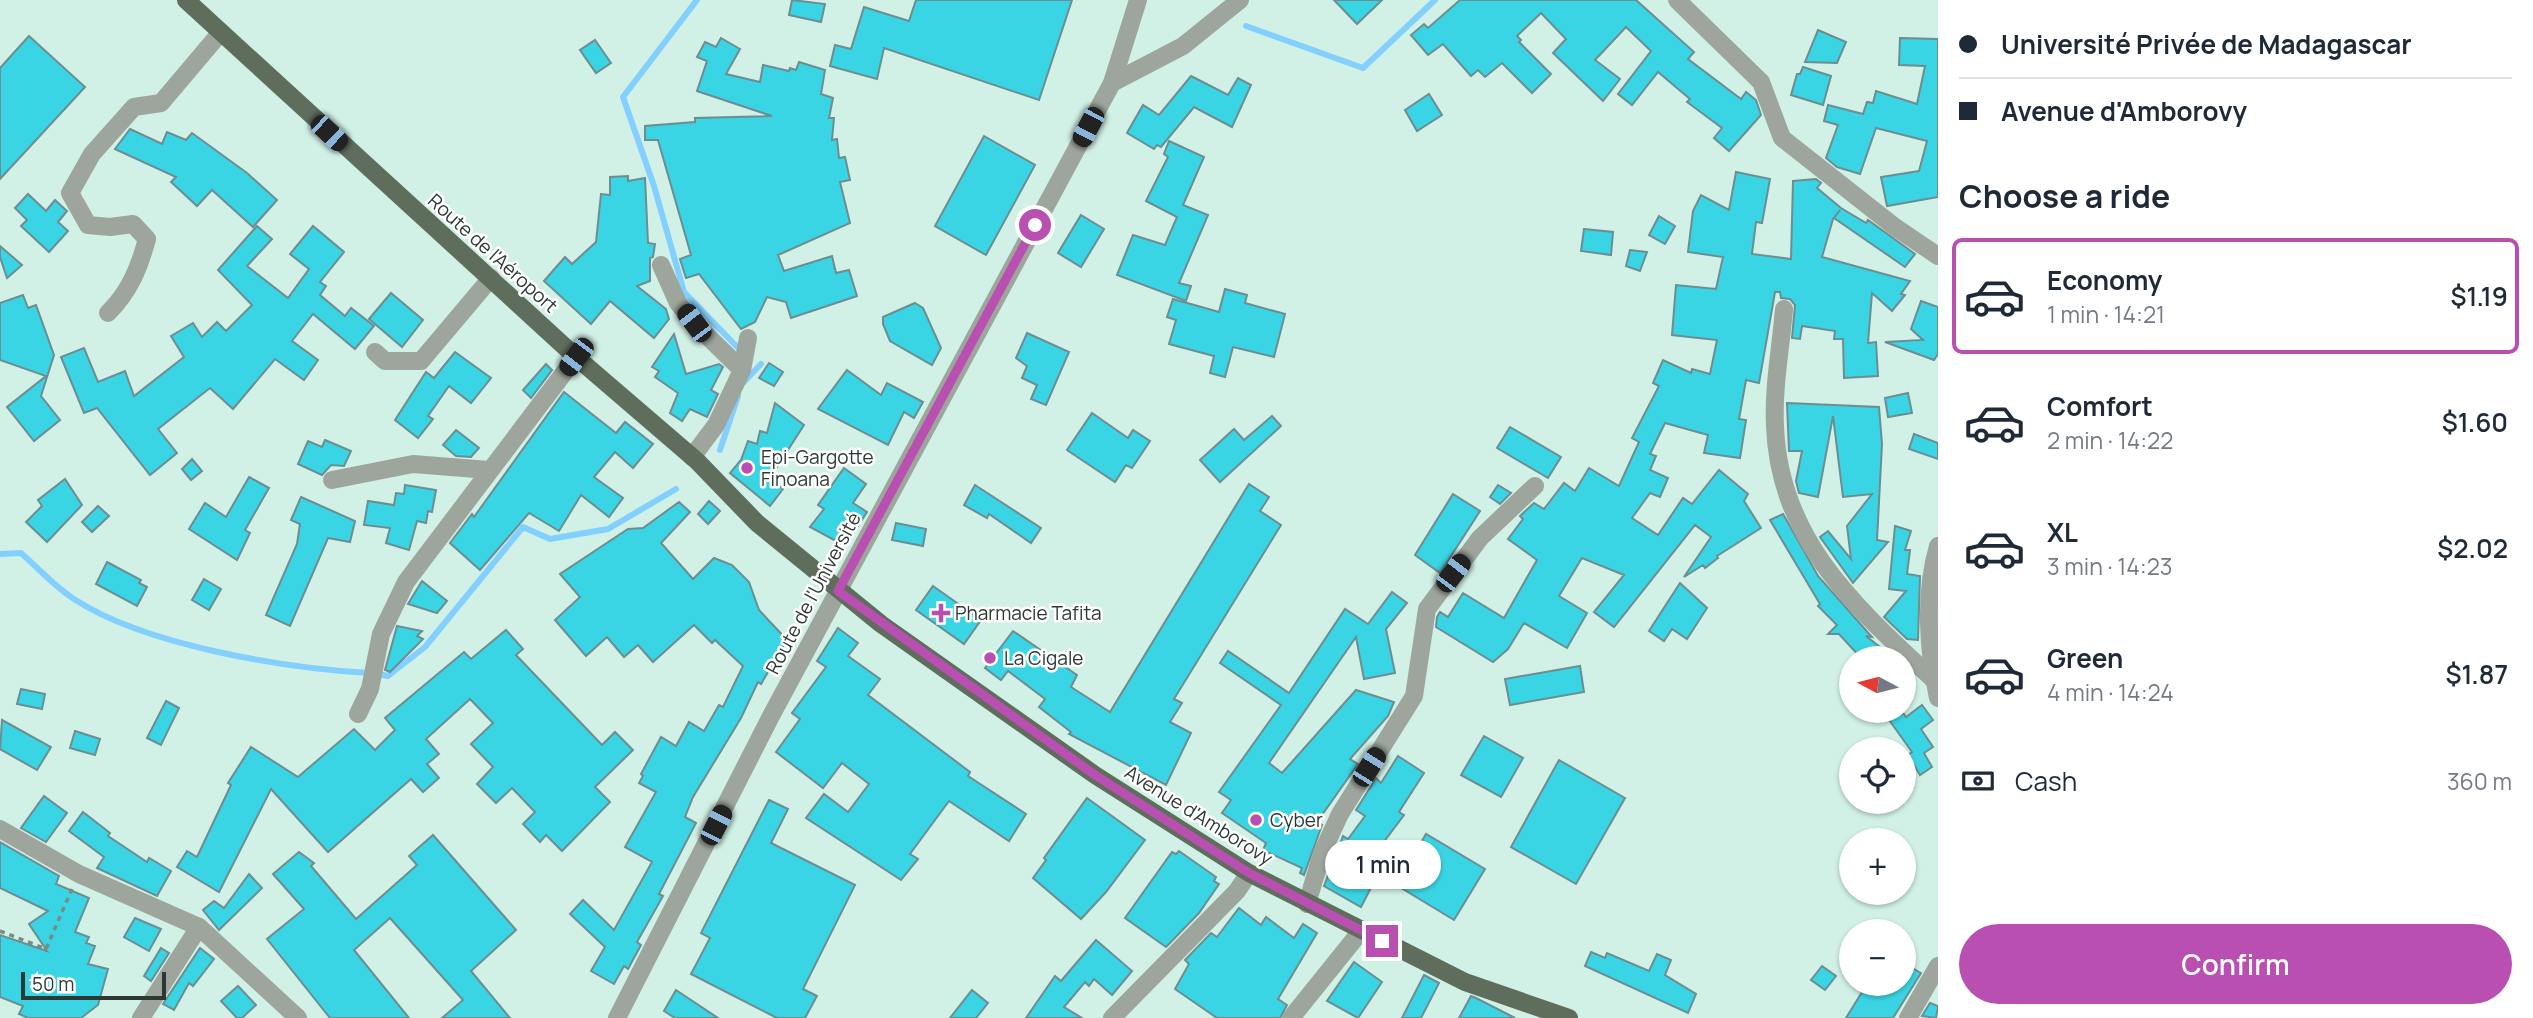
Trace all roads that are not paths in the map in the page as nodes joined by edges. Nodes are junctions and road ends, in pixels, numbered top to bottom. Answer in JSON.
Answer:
{"nodes":[{"id":1,"x":1138,"y":0,"type":"edge"},
{"id":2,"x":1240,"y":0,"type":"edge"},
{"id":3,"x":1677,"y":0,"type":"edge"},
{"id":4,"x":192,"y":2,"type":"edge"},
{"id":5,"x":221,"y":32,"type":"junction"},
{"id":6,"x":1112,"y":83,"type":"junction"},
{"id":7,"x":1938,"y":256,"type":"edge"},
{"id":8,"x":661,"y":265,"type":"dead end"},
{"id":9,"x":491,"y":278,"type":"junction"},
{"id":10,"x":1783,"y":309,"type":"dead end"},
{"id":11,"x":108,"y":313,"type":"dead end"},
{"id":12,"x":748,"y":338,"type":"dead end"},
{"id":13,"x":375,"y":352,"type":"dead end"},
{"id":14,"x":576,"y":357,"type":"junction"},
{"id":15,"x":742,"y":370,"type":"junction"},
{"id":16,"x":692,"y":457,"type":"junction"},
{"id":17,"x":489,"y":470,"type":"junction"},
{"id":18,"x":332,"y":480,"type":"dead end"},
{"id":19,"x":1535,"y":486,"type":"dead end"},
{"id":20,"x":1938,"y":546,"type":"edge"},
{"id":21,"x":838,"y":591,"type":"junction"},
{"id":22,"x":1936,"y":689,"type":"edge"},
{"id":23,"x":358,"y":714,"type":"dead end"},
{"id":24,"x":0,"y":829,"type":"edge"},
{"id":25,"x":1249,"y":873,"type":"junction"},
{"id":26,"x":1307,"y":904,"type":"junction"},
{"id":27,"x":199,"y":927,"type":"junction"},
{"id":28,"x":1361,"y":931,"type":"junction"},
{"id":29,"x":1938,"y":966,"type":"edge"},
{"id":30,"x":141,"y":1018,"type":"edge"},
{"id":31,"x":298,"y":1018,"type":"edge"},
{"id":32,"x":617,"y":1018,"type":"edge"},
{"id":33,"x":1112,"y":1018,"type":"edge"},
{"id":34,"x":1291,"y":1018,"type":"edge"},
{"id":35,"x":1569,"y":1018,"type":"edge"},
{"id":36,"x":1908,"y":1018,"type":"edge"}],
"edges":[{"from":1,"to":6,"type":"street","name":"Route de l'Université"},
{"from":2,"to":6,"type":"street"},
{"from":3,"to":7,"type":"street"},
{"from":4,"to":5,"type":"main road","name":"Route de l'Aéroport"},
{"from":5,"to":9,"type":"main road","name":"Route de l'Aéroport"},
{"from":5,"to":11,"type":"street"},
{"from":6,"to":21,"type":"street","name":"Route de l'Université"},
{"from":8,"to":15,"type":"street"},
{"from":9,"to":13,"type":"street"},
{"from":9,"to":14,"type":"main road","name":"Route de l'Aéroport"},
{"from":10,"to":22,"type":"street"},
{"from":12,"to":15,"type":"street"},
{"from":14,"to":16,"type":"main road","name":"Route de l'Aéroport"},
{"from":14,"to":17,"type":"street"},
{"from":15,"to":16,"type":"street"},
{"from":16,"to":21,"type":"main road","name":"Route de l'Aéroport"},
{"from":17,"to":18,"type":"street"},
{"from":17,"to":23,"type":"street"},
{"from":19,"to":26,"type":"street"},
{"from":20,"to":22,"type":"street"},
{"from":21,"to":25,"type":"main road","name":"Avenue d'Amborovy"},
{"from":21,"to":32,"type":"street","name":"Route de l'Université"},
{"from":24,"to":27,"type":"street"},
{"from":25,"to":26,"type":"main road","name":"Avenue d'Amborovy"},
{"from":25,"to":33,"type":"street"},
{"from":26,"to":28,"type":"main road","name":"Avenue d'Amborovy"},
{"from":27,"to":30,"type":"street"},
{"from":27,"to":31,"type":"street"},
{"from":28,"to":34,"type":"street"},
{"from":28,"to":35,"type":"main road","name":"Avenue d'Amborovy"},
{"from":29,"to":36,"type":"street"}]}
